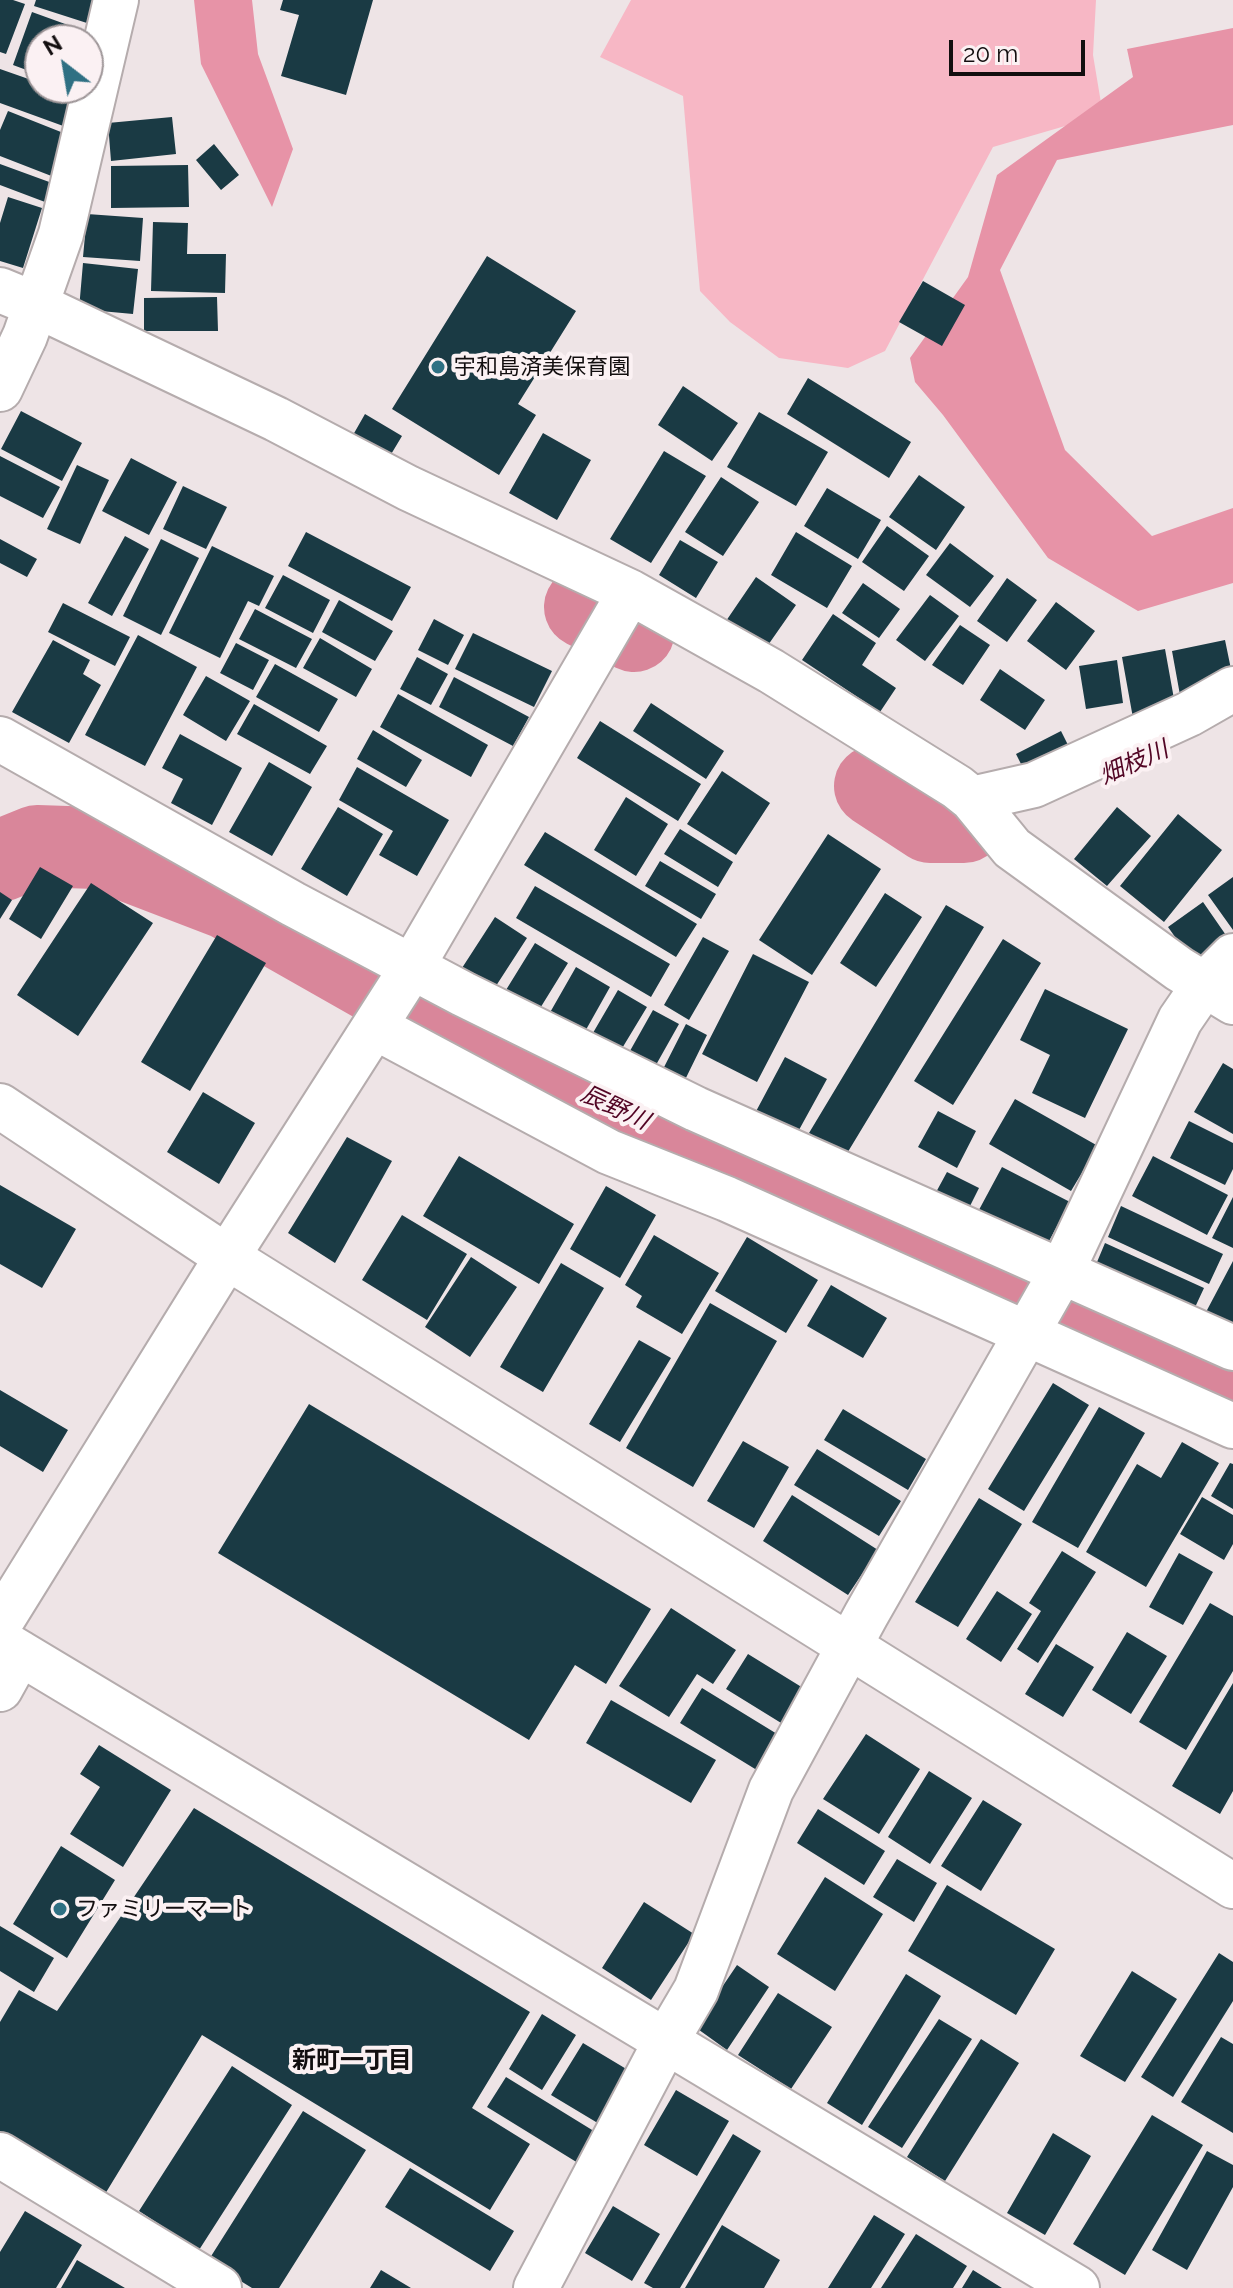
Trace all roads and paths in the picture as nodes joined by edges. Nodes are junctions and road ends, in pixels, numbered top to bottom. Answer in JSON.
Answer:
{"nodes":[{"id":1,"x":116,"y":0,"type":"edge"},
{"id":2,"x":14,"y":338,"type":"edge"},
{"id":3,"x":619,"y":612,"type":"junction"},
{"id":4,"x":1233,"y":689,"type":"edge"},
{"id":5,"x":0,"y":739,"type":"edge"},
{"id":6,"x":972,"y":799,"type":"junction"},
{"id":7,"x":410,"y":971,"type":"junction"},
{"id":8,"x":1223,"y":981,"type":"edge"},
{"id":9,"x":378,"y":1022,"type":"junction"},
{"id":10,"x":0,"y":1106,"type":"edge"},
{"id":11,"x":227,"y":1257,"type":"junction"},
{"id":12,"x":1061,"y":1273,"type":"junction"},
{"id":13,"x":1030,"y":1326,"type":"junction"},
{"id":14,"x":1233,"y":1348,"type":"edge"},
{"id":15,"x":1233,"y":1426,"type":"edge"},
{"id":16,"x":848,"y":1647,"type":"junction"},
{"id":17,"x":5,"y":1652,"type":"edge"},
{"id":18,"x":1233,"y":1886,"type":"edge"},
{"id":19,"x":666,"y":2041,"type":"junction"},
{"id":20,"x":0,"y":2155,"type":"edge"},
{"id":21,"x":219,"y":2288,"type":"edge"},
{"id":22,"x":536,"y":2288,"type":"edge"},
{"id":23,"x":1077,"y":2288,"type":"edge"}],
"edges":[{"from":1,"to":2,"type":"street"},
{"from":2,"to":3,"type":"street"},
{"from":3,"to":6,"type":"street"},
{"from":3,"to":7,"type":"street"},
{"from":4,"to":6,"type":"street"},
{"from":5,"to":7,"type":"street"},
{"from":6,"to":8,"type":"street"},
{"from":7,"to":9,"type":"street"},
{"from":7,"to":12,"type":"street"},
{"from":8,"to":12,"type":"street"},
{"from":9,"to":11,"type":"street"},
{"from":9,"to":13,"type":"street"},
{"from":10,"to":11,"type":"street"},
{"from":11,"to":16,"type":"street"},
{"from":11,"to":17,"type":"street"},
{"from":12,"to":13,"type":"street"},
{"from":12,"to":14,"type":"street"},
{"from":13,"to":15,"type":"street"},
{"from":13,"to":16,"type":"street"},
{"from":16,"to":18,"type":"street"},
{"from":16,"to":19,"type":"street"},
{"from":17,"to":19,"type":"street"},
{"from":19,"to":22,"type":"street"},
{"from":19,"to":23,"type":"street"},
{"from":20,"to":21,"type":"street"}]}
